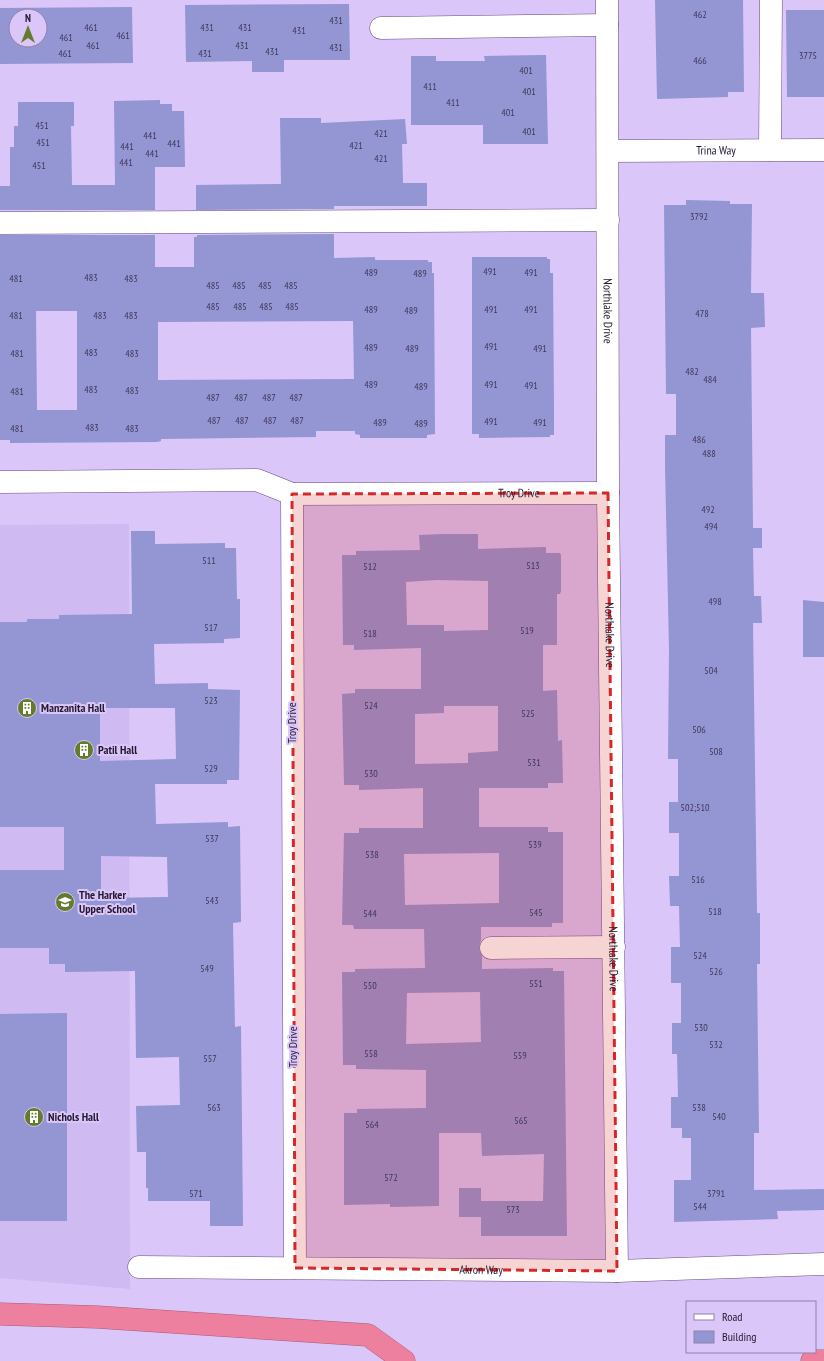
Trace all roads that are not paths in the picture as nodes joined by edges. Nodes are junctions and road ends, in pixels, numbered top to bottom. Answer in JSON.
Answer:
{"nodes":[{"id":1,"x":607,"y":0,"type":"edge"},
{"id":2,"x":771,"y":0,"type":"edge"},
{"id":3,"x":607,"y":25,"type":"junction"},
{"id":4,"x":381,"y":28,"type":"dead end"},
{"id":5,"x":770,"y":150,"type":"junction"},
{"id":6,"x":824,"y":150,"type":"edge"},
{"id":7,"x":608,"y":151,"type":"junction"},
{"id":8,"x":608,"y":220,"type":"junction"},
{"id":9,"x":0,"y":223,"type":"edge"},
{"id":10,"x":0,"y":482,"type":"edge"},
{"id":11,"x":608,"y":493,"type":"junction"},
{"id":12,"x":292,"y":494,"type":"junction"},
{"id":13,"x":614,"y":947,"type":"junction"},
{"id":14,"x":491,"y":948,"type":"dead end"},
{"id":15,"x":824,"y":1264,"type":"edge"},
{"id":16,"x":139,"y":1266,"type":"dead end"},
{"id":17,"x":295,"y":1268,"type":"junction"},
{"id":18,"x":617,"y":1271,"type":"junction"},
{"id":19,"x":0,"y":1314,"type":"edge"},
{"id":20,"x":824,"y":1360,"type":"edge"},
{"id":21,"x":404,"y":1361,"type":"edge"},
{"id":22,"x":812,"y":1361,"type":"edge"}],
"edges":[{"from":1,"to":3,"type":"street","name":"Northlake Drive"},
{"from":2,"to":5,"type":"street"},
{"from":3,"to":4,"type":"street"},
{"from":3,"to":7,"type":"street","name":"Northlake Drive"},
{"from":5,"to":6,"type":"street","name":"Trina Way"},
{"from":5,"to":7,"type":"street","name":"Trina Way"},
{"from":7,"to":8,"type":"street","name":"Northlake Drive"},
{"from":8,"to":9,"type":"street"},
{"from":8,"to":11,"type":"street","name":"Northlake Drive"},
{"from":10,"to":12,"type":"street"},
{"from":11,"to":12,"type":"street","name":"Troy Drive"},
{"from":11,"to":13,"type":"street","name":"Northlake Drive"},
{"from":12,"to":17,"type":"street","name":"Troy Drive"},
{"from":13,"to":14,"type":"street"},
{"from":13,"to":18,"type":"street","name":"Northlake Drive"},
{"from":15,"to":18,"type":"street","name":"Akron Way"},
{"from":16,"to":17,"type":"street","name":"Akron Way"},
{"from":17,"to":18,"type":"street","name":"Akron Way"},
{"from":19,"to":21,"type":"highway"},
{"from":20,"to":22,"type":"highway"}]}
